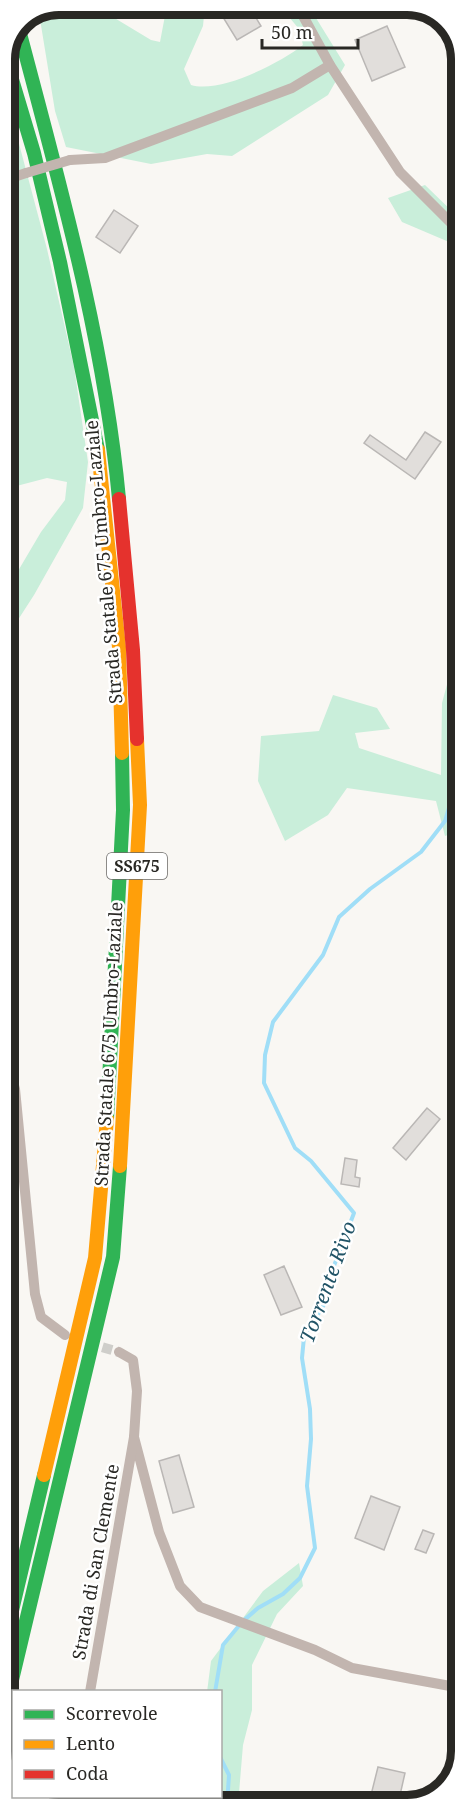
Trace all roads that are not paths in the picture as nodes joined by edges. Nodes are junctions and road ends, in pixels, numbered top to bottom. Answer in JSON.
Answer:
{"nodes":[{"id":1,"x":302,"y":15,"type":"edge"},
{"id":2,"x":21,"y":36,"type":"edge"},
{"id":3,"x":330,"y":65,"type":"junction"},
{"id":4,"x":15,"y":89,"type":"edge"},
{"id":5,"x":15,"y":177,"type":"edge"},
{"id":6,"x":451,"y":224,"type":"edge"},
{"id":7,"x":15,"y":1089,"type":"edge"},
{"id":8,"x":65,"y":1335,"type":"dead end"},
{"id":9,"x":119,"y":1352,"type":"tunnel mouth"},
{"id":10,"x":134,"y":1437,"type":"junction"},
{"id":11,"x":15,"y":1598,"type":"edge"},
{"id":12,"x":15,"y":1667,"type":"edge"},
{"id":13,"x":451,"y":1686,"type":"edge"},
{"id":14,"x":90,"y":1690,"type":"edge"}],
"edges":[{"from":1,"to":3,"type":"street"},
{"from":2,"to":12,"type":"highway","name":"Strada Statale 675 Umbro-Laziale","number":"SS675"},
{"from":3,"to":5,"type":"street","bridge":true},
{"from":3,"to":6,"type":"street"},
{"from":4,"to":11,"type":"highway","name":"Strada Statale 675 Umbro-Laziale","number":"SS675"},
{"from":7,"to":8,"type":"street"},
{"from":9,"to":10,"type":"street","name":"Strada di San Clemente"},
{"from":10,"to":13,"type":"street","name":"Strada di San Clemente"},
{"from":10,"to":14,"type":"street","name":"Strada di San Clemente"}]}
